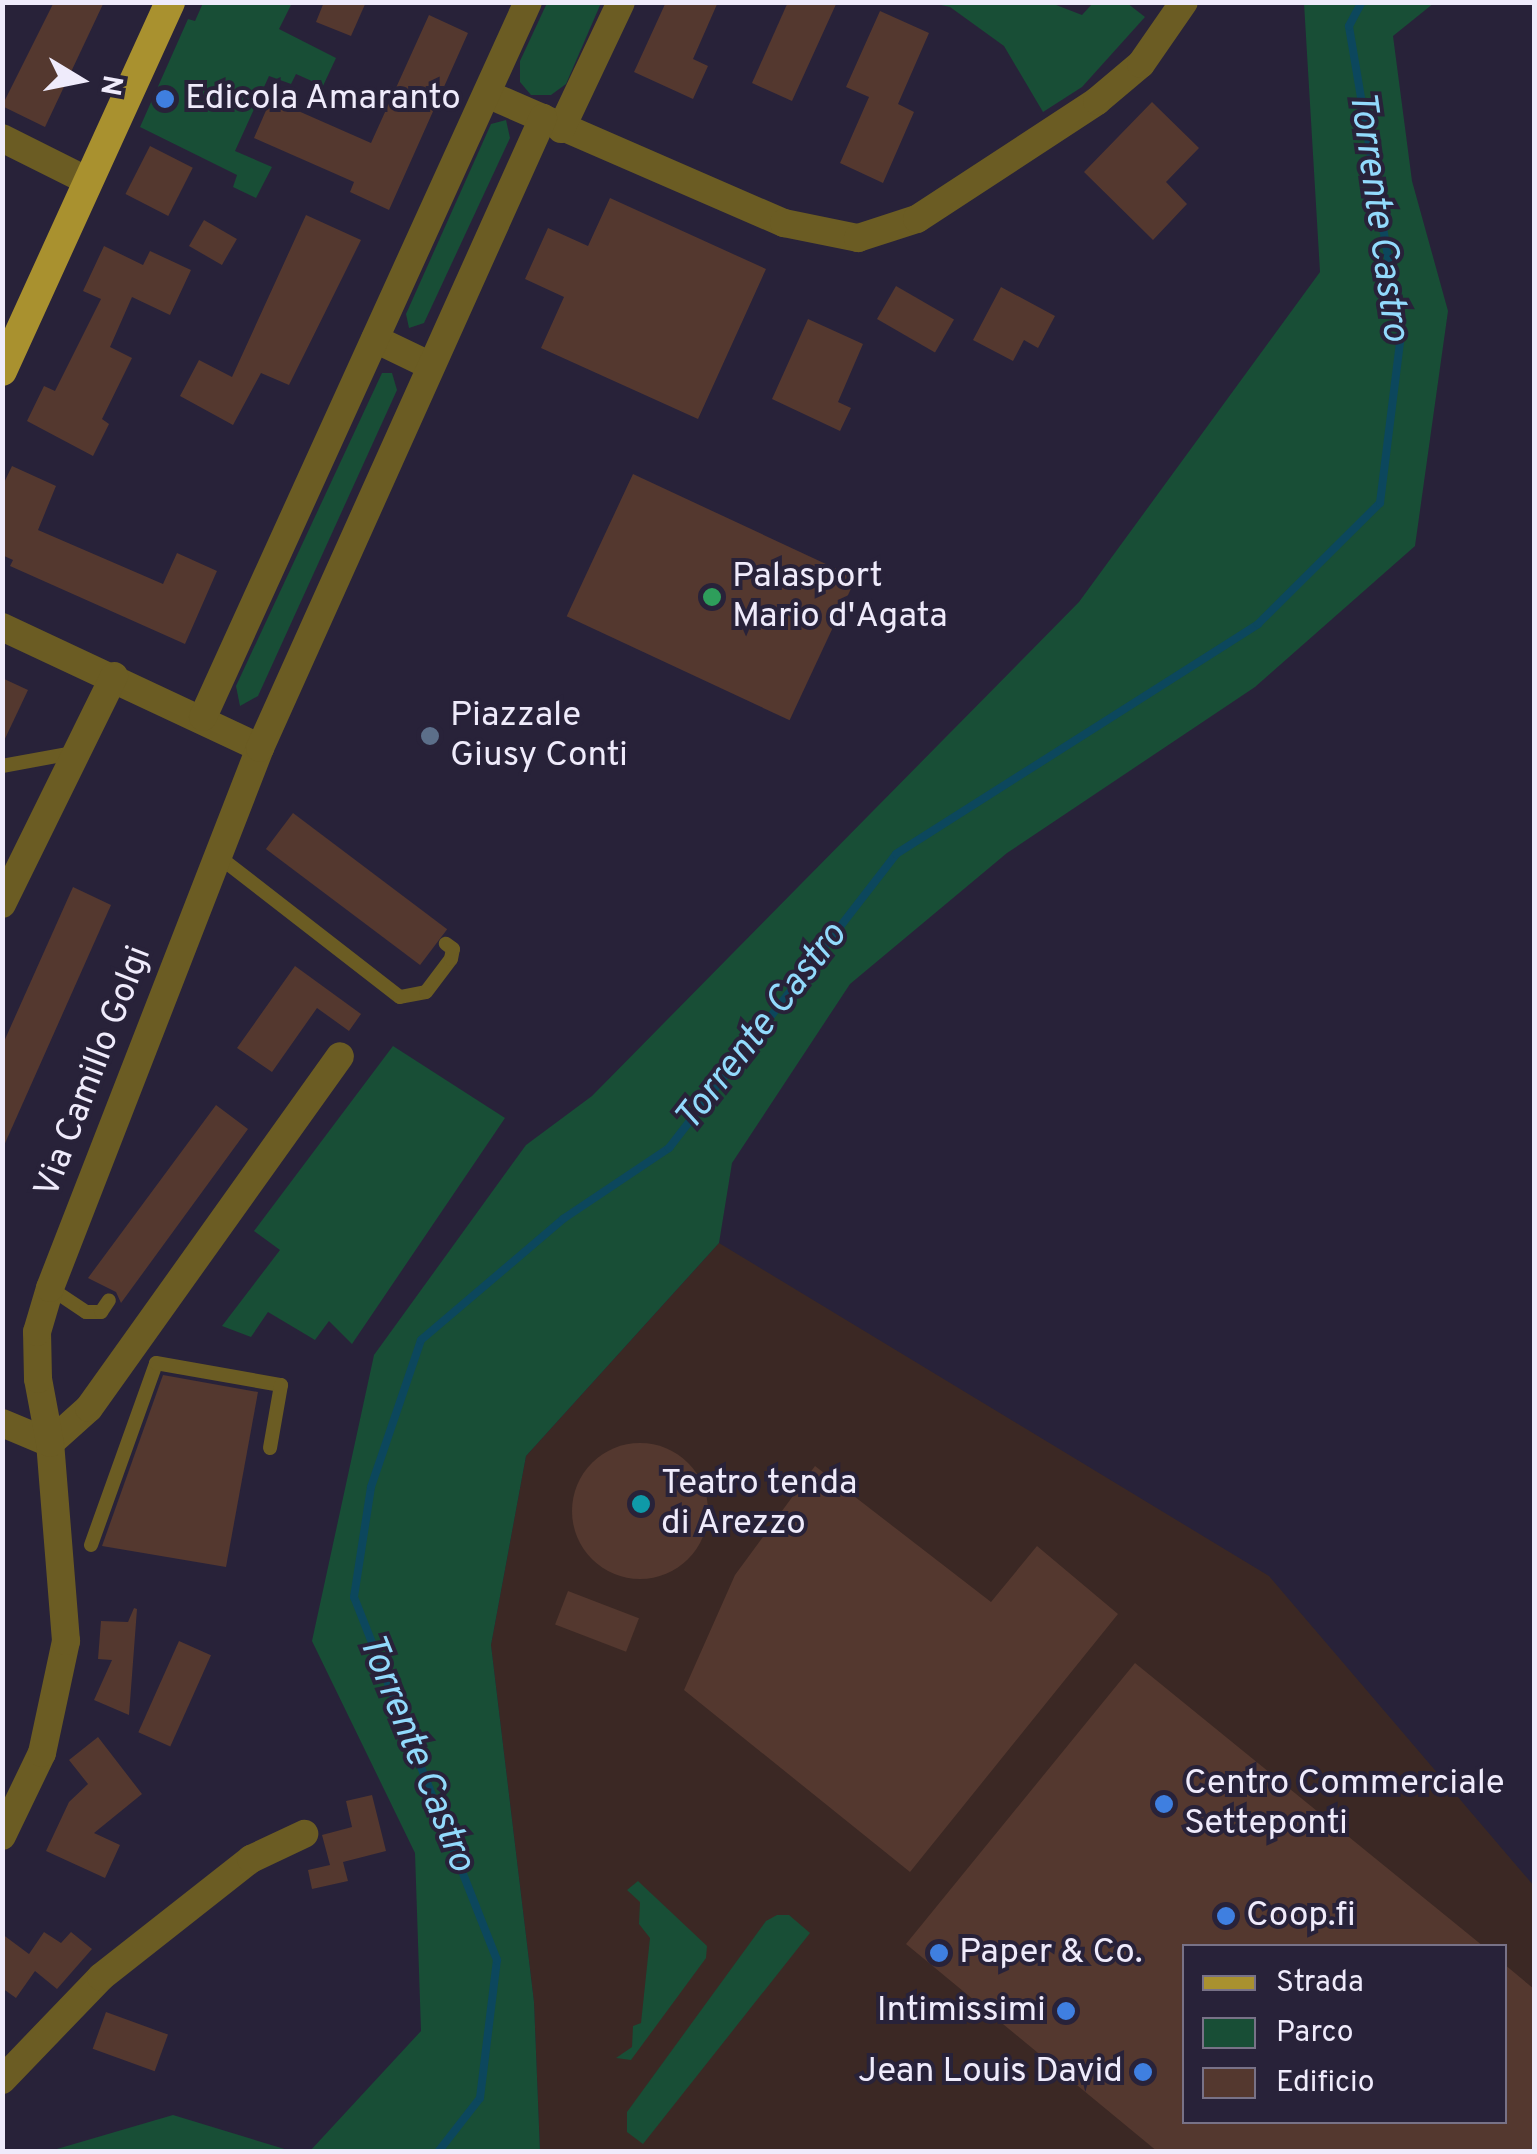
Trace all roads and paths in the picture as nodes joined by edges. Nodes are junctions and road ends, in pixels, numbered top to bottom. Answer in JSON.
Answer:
{"nodes":[{"id":1,"x":170,"y":2,"type":"edge"},
{"id":2,"x":528,"y":2,"type":"edge"},
{"id":3,"x":620,"y":2,"type":"edge"},
{"id":4,"x":1184,"y":2,"type":"edge"},
{"id":5,"x":487,"y":94,"type":"junction"},
{"id":6,"x":552,"y":124,"type":"junction"},
{"id":7,"x":2,"y":138,"type":"edge"},
{"id":8,"x":88,"y":182,"type":"junction"},
{"id":9,"x":376,"y":339,"type":"junction"},
{"id":10,"x":432,"y":366,"type":"junction"},
{"id":11,"x":2,"y":371,"type":"edge"},
{"id":12,"x":2,"y":627,"type":"edge"},
{"id":13,"x":114,"y":676,"type":"junction"},
{"id":14,"x":202,"y":717,"type":"junction"},
{"id":15,"x":260,"y":748,"type":"junction"},
{"id":16,"x":78,"y":752,"type":"junction"},
{"id":17,"x":2,"y":766,"type":"edge"},
{"id":18,"x":218,"y":856,"type":"junction"},
{"id":19,"x":2,"y":904,"type":"edge"},
{"id":20,"x":446,"y":944,"type":"dead end"},
{"id":21,"x":340,"y":1056,"type":"dead end"},
{"id":22,"x":50,"y":1288,"type":"junction"},
{"id":23,"x":109,"y":1300,"type":"dead end"},
{"id":24,"x":2,"y":1423,"type":"edge"},
{"id":25,"x":50,"y":1443,"type":"junction"},
{"id":26,"x":270,"y":1448,"type":"dead end"},
{"id":27,"x":91,"y":1546,"type":"dead end"},
{"id":28,"x":304,"y":1834,"type":"dead end"},
{"id":29,"x":2,"y":1836,"type":"edge"},
{"id":30,"x":2,"y":2080,"type":"edge"}],
"edges":[{"from":1,"to":8,"type":"main road"},
{"from":2,"to":5,"type":"street"},
{"from":3,"to":6,"type":"street","name":"Via Camillo Golgi"},
{"from":4,"to":6,"type":"street"},
{"from":5,"to":6,"type":"street"},
{"from":5,"to":9,"type":"street"},
{"from":6,"to":10,"type":"street","name":"Via Camillo Golgi"},
{"from":7,"to":8,"type":"street"},
{"from":8,"to":11,"type":"main road"},
{"from":9,"to":10,"type":"street"},
{"from":9,"to":14,"type":"street"},
{"from":10,"to":15,"type":"street","name":"Via Camillo Golgi"},
{"from":12,"to":13,"type":"street"},
{"from":13,"to":14,"type":"street"},
{"from":13,"to":16,"type":"street"},
{"from":14,"to":15,"type":"street"},
{"from":15,"to":18,"type":"street","name":"Via Camillo Golgi"},
{"from":16,"to":17,"type":"lane"},
{"from":16,"to":19,"type":"street"},
{"from":18,"to":20,"type":"lane"},
{"from":18,"to":22,"type":"street","name":"Via Camillo Golgi"},
{"from":21,"to":25,"type":"street"},
{"from":22,"to":23,"type":"lane"},
{"from":22,"to":25,"type":"street","name":"Via Camillo Golgi"},
{"from":24,"to":25,"type":"street"},
{"from":25,"to":29,"type":"street","name":"Via Camillo Golgi"},
{"from":26,"to":27,"type":"lane"},
{"from":28,"to":30,"type":"street"}]}
